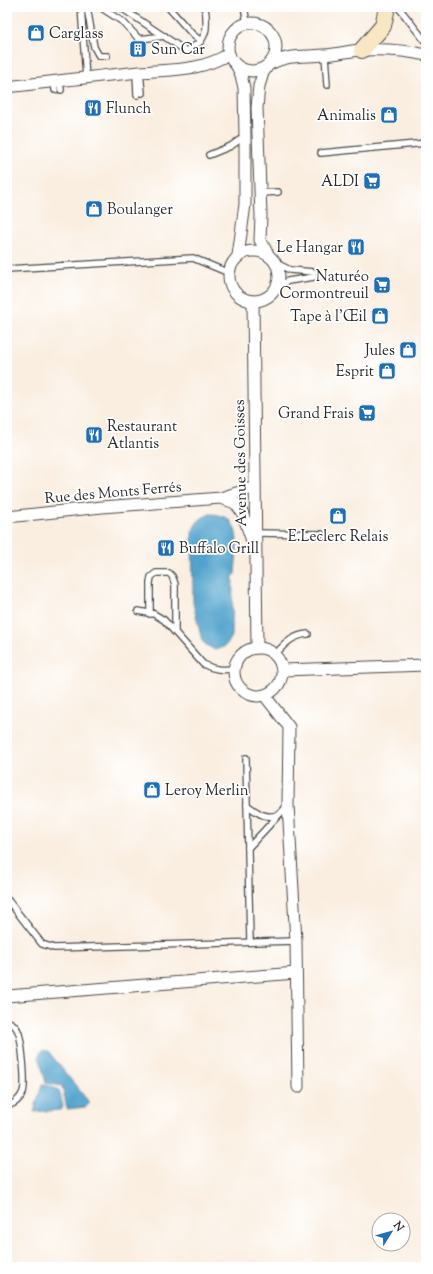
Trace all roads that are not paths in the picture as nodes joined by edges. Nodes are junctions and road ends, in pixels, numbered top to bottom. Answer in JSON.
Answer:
{"nodes":[{"id":1,"x":81,"y":7,"type":"edge"},
{"id":2,"x":87,"y":7,"type":"edge"},
{"id":3,"x":100,"y":7,"type":"edge"},
{"id":4,"x":120,"y":7,"type":"edge"},
{"id":5,"x":168,"y":7,"type":"edge"},
{"id":6,"x":205,"y":7,"type":"edge"},
{"id":7,"x":244,"y":7,"type":"edge"},
{"id":8,"x":387,"y":7,"type":"edge"},
{"id":9,"x":400,"y":7,"type":"edge"},
{"id":10,"x":248,"y":23,"type":"junction"},
{"id":11,"x":165,"y":36,"type":"junction"},
{"id":12,"x":201,"y":41,"type":"junction"},
{"id":13,"x":276,"y":42,"type":"junction"},
{"id":14,"x":422,"y":47,"type":"edge"},
{"id":15,"x":362,"y":50,"type":"junction"},
{"id":16,"x":229,"y":54,"type":"junction"},
{"id":17,"x":295,"y":55,"type":"junction"},
{"id":18,"x":325,"y":55,"type":"junction"},
{"id":19,"x":107,"y":56,"type":"dead end"},
{"id":20,"x":268,"y":65,"type":"junction"},
{"id":21,"x":237,"y":66,"type":"junction"},
{"id":22,"x":138,"y":72,"type":"junction"},
{"id":23,"x":86,"y":78,"type":"junction"},
{"id":24,"x":327,"y":85,"type":"dead end"},
{"id":25,"x":7,"y":87,"type":"edge"},
{"id":26,"x":140,"y":94,"type":"dead end"},
{"id":27,"x":245,"y":136,"type":"junction"},
{"id":28,"x":426,"y":143,"type":"edge"},
{"id":29,"x":321,"y":153,"type":"dead end"},
{"id":30,"x":209,"y":155,"type":"dead end"},
{"id":31,"x":278,"y":192,"type":"dead end"},
{"id":32,"x":260,"y":193,"type":"junction"},
{"id":33,"x":238,"y":256,"type":"junction"},
{"id":34,"x":272,"y":259,"type":"junction"},
{"id":35,"x":7,"y":269,"type":"edge"},
{"id":36,"x":229,"y":272,"type":"junction"},
{"id":37,"x":276,"y":287,"type":"junction"},
{"id":38,"x":253,"y":301,"type":"junction"},
{"id":39,"x":255,"y":487,"type":"junction"},
{"id":40,"x":221,"y":498,"type":"junction"},
{"id":41,"x":7,"y":517,"type":"edge"},
{"id":42,"x":256,"y":533,"type":"junction"},
{"id":43,"x":322,"y":534,"type":"dead end"},
{"id":44,"x":256,"y":554,"type":"junction"},
{"id":45,"x":138,"y":611,"type":"dead end"},
{"id":46,"x":150,"y":614,"type":"junction"},
{"id":47,"x":175,"y":632,"type":"junction"},
{"id":48,"x":308,"y":634,"type":"dead end"},
{"id":49,"x":257,"y":648,"type":"junction"},
{"id":50,"x":275,"y":655,"type":"junction"},
{"id":51,"x":426,"y":665,"type":"edge"},
{"id":52,"x":234,"y":669,"type":"junction"},
{"id":53,"x":283,"y":670,"type":"junction"},
{"id":54,"x":265,"y":696,"type":"junction"},
{"id":55,"x":246,"y":758,"type":"dead end"},
{"id":56,"x":247,"y":805,"type":"junction"},
{"id":57,"x":288,"y":805,"type":"junction"},
{"id":58,"x":278,"y":815,"type":"junction"},
{"id":59,"x":248,"y":848,"type":"junction"},
{"id":60,"x":7,"y":899,"type":"edge"},
{"id":61,"x":296,"y":941,"type":"junction"},
{"id":62,"x":250,"y":942,"type":"junction"},
{"id":63,"x":296,"y":973,"type":"junction"},
{"id":64,"x":7,"y":996,"type":"edge"},
{"id":65,"x":7,"y":1021,"type":"edge"},
{"id":66,"x":298,"y":1087,"type":"dead end"},
{"id":67,"x":7,"y":1106,"type":"edge"}],
"edges":[{"from":1,"to":23,"type":"lane"},
{"from":2,"to":19,"type":"lane"},
{"from":3,"to":11,"type":"lane"},
{"from":4,"to":11,"type":"lane"},
{"from":5,"to":12,"type":"lane"},
{"from":6,"to":12,"type":"lane"},
{"from":7,"to":10,"type":"lane"},
{"from":8,"to":15,"type":"main road"},
{"from":9,"to":14,"type":"lane"},
{"from":10,"to":13,"type":"street"},
{"from":10,"to":16,"type":"street"},
{"from":11,"to":12,"type":"lane"},
{"from":13,"to":17,"type":"street"},
{"from":13,"to":20,"type":"street"},
{"from":14,"to":15,"type":"street"},
{"from":15,"to":18,"type":"street"},
{"from":16,"to":21,"type":"street"},
{"from":16,"to":22,"type":"street"},
{"from":17,"to":18,"type":"street"},
{"from":17,"to":20,"type":"street"},
{"from":18,"to":24,"type":"lane"},
{"from":20,"to":21,"type":"street"},
{"from":20,"to":32,"type":"street"},
{"from":21,"to":27,"type":"street"},
{"from":22,"to":23,"type":"street"},
{"from":22,"to":26,"type":"lane"},
{"from":23,"to":25,"type":"street"},
{"from":27,"to":30,"type":"lane"},
{"from":27,"to":33,"type":"street"},
{"from":28,"to":29,"type":"lane"},
{"from":31,"to":32,"type":"lane"},
{"from":32,"to":34,"type":"street"},
{"from":33,"to":34,"type":"street"},
{"from":33,"to":36,"type":"street"},
{"from":34,"to":37,"type":"street"},
{"from":34,"to":37,"type":"lane"},
{"from":35,"to":36,"type":"lane"},
{"from":36,"to":38,"type":"street"},
{"from":37,"to":38,"type":"street"},
{"from":38,"to":39,"type":"street","name":"Avenue des Goisses"},
{"from":39,"to":40,"type":"street","name":"Rue des Monts Ferrés"},
{"from":39,"to":42,"type":"street","name":"Avenue des Goisses"},
{"from":40,"to":41,"type":"street","name":"Rue des Monts Ferrés"},
{"from":40,"to":44,"type":"street"},
{"from":42,"to":43,"type":"lane"},
{"from":42,"to":44,"type":"street","name":"Avenue des Goisses"},
{"from":44,"to":49,"type":"street","name":"Avenue des Goisses"},
{"from":45,"to":46,"type":"lane"},
{"from":46,"to":47,"type":"lane"},
{"from":46,"to":47,"type":"lane"},
{"from":47,"to":52,"type":"lane"},
{"from":48,"to":50,"type":"lane"},
{"from":49,"to":50,"type":"street"},
{"from":49,"to":52,"type":"street"},
{"from":50,"to":53,"type":"street"},
{"from":51,"to":53,"type":"street"},
{"from":52,"to":54,"type":"street"},
{"from":53,"to":54,"type":"street"},
{"from":54,"to":57,"type":"street"},
{"from":55,"to":56,"type":"lane"},
{"from":56,"to":58,"type":"lane"},
{"from":56,"to":59,"type":"lane"},
{"from":57,"to":58,"type":"lane"},
{"from":57,"to":61,"type":"street"},
{"from":58,"to":59,"type":"lane"},
{"from":59,"to":62,"type":"lane"},
{"from":60,"to":62,"type":"lane"},
{"from":61,"to":62,"type":"lane"},
{"from":61,"to":63,"type":"street"},
{"from":63,"to":64,"type":"street"},
{"from":63,"to":66,"type":"street"},
{"from":65,"to":67,"type":"lane"}]}
